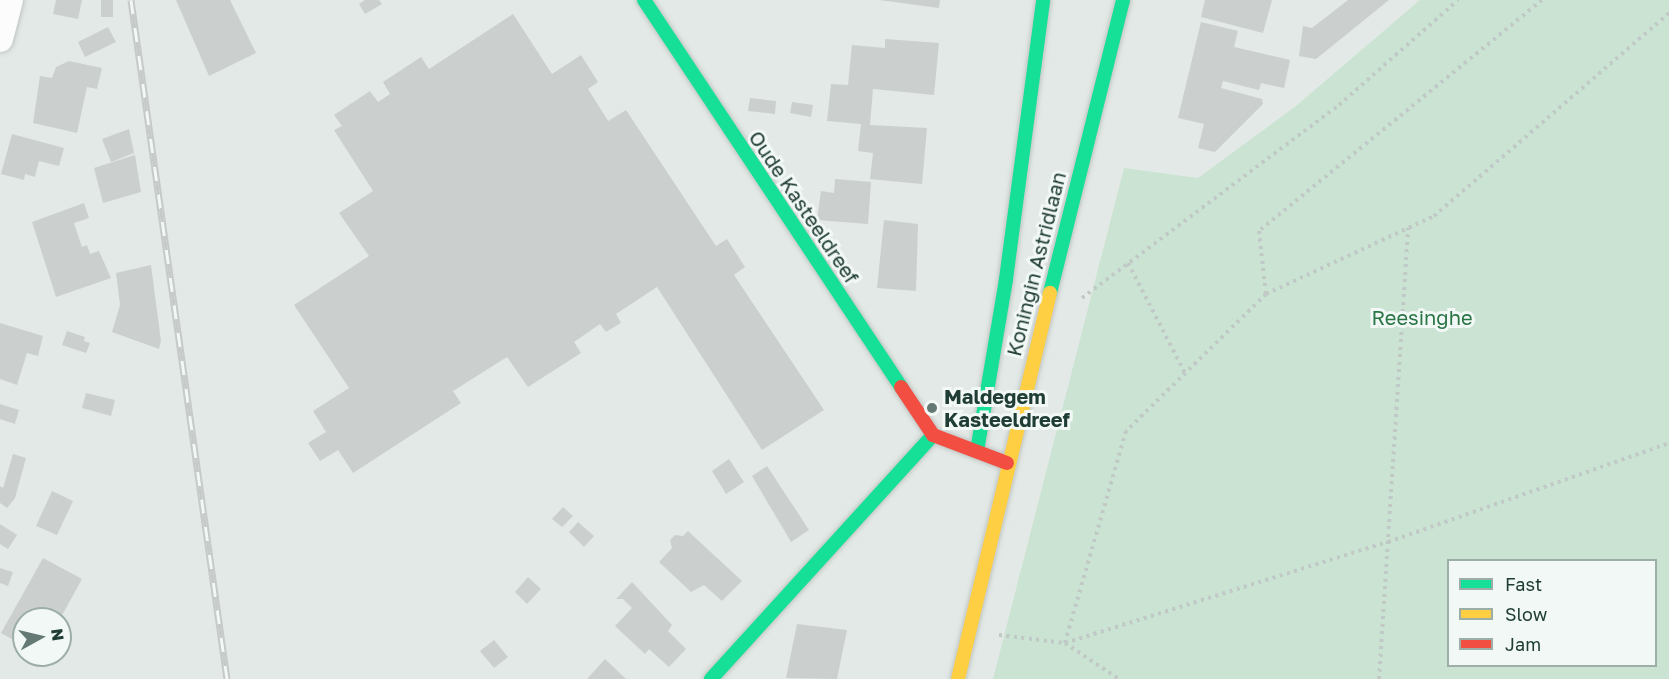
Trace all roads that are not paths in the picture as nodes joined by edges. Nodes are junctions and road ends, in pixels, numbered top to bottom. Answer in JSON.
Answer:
{"nodes":[{"id":1,"x":10,"y":0,"type":"edge"},
{"id":2,"x":644,"y":0,"type":"edge"},
{"id":3,"x":1043,"y":0,"type":"edge"},
{"id":4,"x":1123,"y":0,"type":"edge"},
{"id":5,"x":0,"y":39,"type":"edge"},
{"id":6,"x":933,"y":435,"type":"junction"},
{"id":7,"x":976,"y":450,"type":"junction"},
{"id":8,"x":1007,"y":463,"type":"junction"},
{"id":9,"x":711,"y":679,"type":"edge"},
{"id":10,"x":958,"y":679,"type":"edge"}],
"edges":[{"from":1,"to":5,"type":"street"},
{"from":2,"to":6,"type":"main road","name":"Oude Kasteeldreef"},
{"from":3,"to":7,"type":"main road","name":"Koningin Astridlaan"},
{"from":4,"to":8,"type":"main road","name":"Koningin Astridlaan"},
{"from":6,"to":7,"type":"main road"},
{"from":6,"to":9,"type":"main road"},
{"from":7,"to":8,"type":"main road"},
{"from":8,"to":10,"type":"main road","name":"Koningin Astridlaan"}]}
